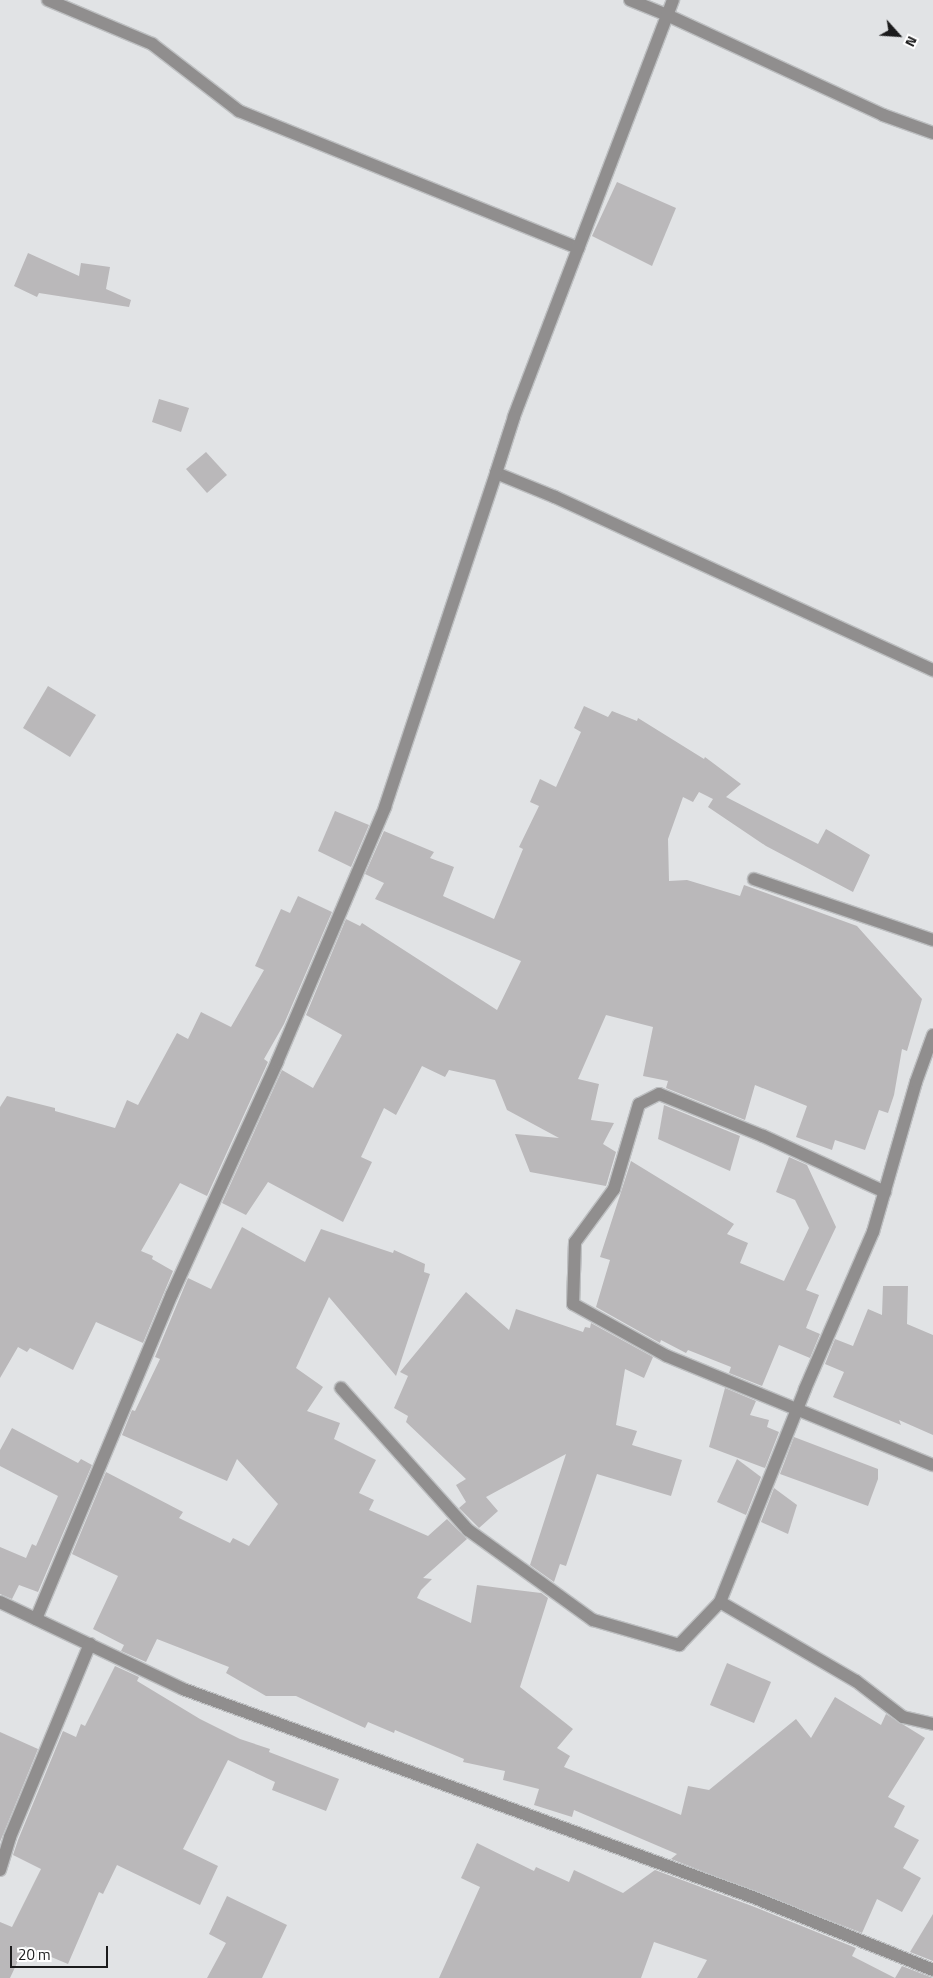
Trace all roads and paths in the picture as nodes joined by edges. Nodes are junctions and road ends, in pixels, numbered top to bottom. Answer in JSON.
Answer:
{"nodes":[{"id":1,"x":48,"y":0,"type":"edge"},
{"id":2,"x":630,"y":0,"type":"edge"},
{"id":3,"x":673,"y":0,"type":"edge"},
{"id":4,"x":667,"y":15,"type":"junction"},
{"id":5,"x":933,"y":133,"type":"edge"},
{"id":6,"x":578,"y":248,"type":"junction"},
{"id":7,"x":496,"y":473,"type":"junction"},
{"id":8,"x":933,"y":670,"type":"edge"},
{"id":9,"x":754,"y":879,"type":"dead end"},
{"id":10,"x":933,"y":940,"type":"edge"},
{"id":11,"x":933,"y":1035,"type":"edge"},
{"id":12,"x":885,"y":1192,"type":"junction"},
{"id":13,"x":341,"y":1388,"type":"dead end"},
{"id":14,"x":797,"y":1409,"type":"junction"},
{"id":15,"x":933,"y":1465,"type":"edge"},
{"id":16,"x":0,"y":1602,"type":"edge"},
{"id":17,"x":720,"y":1602,"type":"junction"},
{"id":18,"x":36,"y":1619,"type":"junction"},
{"id":19,"x":90,"y":1644,"type":"junction"},
{"id":20,"x":933,"y":1724,"type":"edge"},
{"id":21,"x":0,"y":1870,"type":"edge"},
{"id":22,"x":933,"y":1970,"type":"edge"}],
"edges":[{"from":1,"to":6,"type":"street"},
{"from":2,"to":4,"type":"street"},
{"from":3,"to":4,"type":"street"},
{"from":4,"to":5,"type":"street"},
{"from":4,"to":6,"type":"street"},
{"from":6,"to":7,"type":"street"},
{"from":7,"to":8,"type":"street"},
{"from":7,"to":18,"type":"street"},
{"from":9,"to":10,"type":"street"},
{"from":11,"to":12,"type":"street"},
{"from":12,"to":14,"type":"street"},
{"from":12,"to":14,"type":"street"},
{"from":13,"to":17,"type":"street"},
{"from":14,"to":15,"type":"street"},
{"from":14,"to":17,"type":"street"},
{"from":16,"to":18,"type":"street"},
{"from":17,"to":20,"type":"street"},
{"from":18,"to":19,"type":"street"},
{"from":19,"to":21,"type":"street"},
{"from":19,"to":22,"type":"street"}]}
